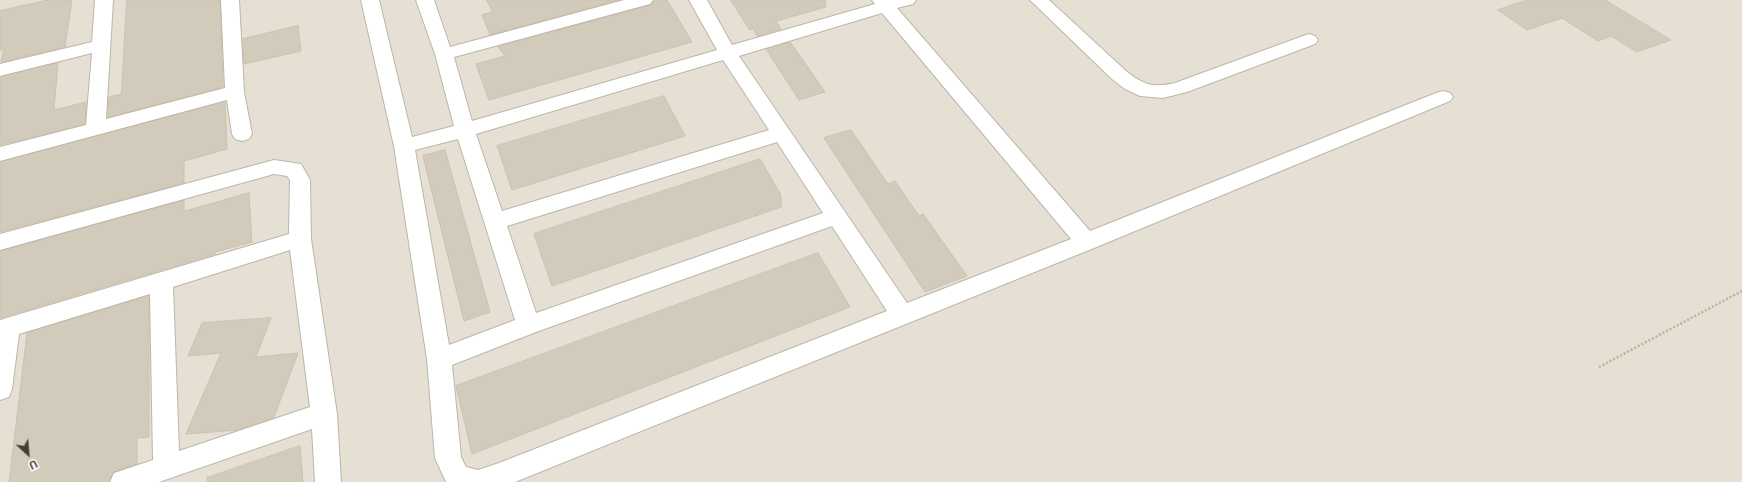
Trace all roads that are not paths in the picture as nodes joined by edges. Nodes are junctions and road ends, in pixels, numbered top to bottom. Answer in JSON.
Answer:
{"nodes":[{"id":1,"x":104,"y":0,"type":"edge"},
{"id":2,"x":230,"y":0,"type":"edge"},
{"id":3,"x":370,"y":0,"type":"edge"},
{"id":4,"x":425,"y":0,"type":"edge"},
{"id":5,"x":644,"y":0,"type":"edge"},
{"id":6,"x":698,"y":0,"type":"edge"},
{"id":7,"x":906,"y":0,"type":"edge"},
{"id":8,"x":1039,"y":0,"type":"edge"},
{"id":9,"x":884,"y":3,"type":"edge"},
{"id":10,"x":1309,"y":40,"type":"dead end"},
{"id":11,"x":101,"y":45,"type":"junction"},
{"id":12,"x":727,"y":52,"type":"junction"},
{"id":13,"x":444,"y":54,"type":"junction"},
{"id":14,"x":0,"y":70,"type":"edge"},
{"id":15,"x":235,"y":92,"type":"junction"},
{"id":16,"x":1443,"y":97,"type":"dead end"},
{"id":17,"x":96,"y":127,"type":"junction"},
{"id":18,"x":465,"y":130,"type":"junction"},
{"id":19,"x":782,"y":133,"type":"junction"},
{"id":20,"x":242,"y":134,"type":"dead end"},
{"id":21,"x":404,"y":146,"type":"junction"},
{"id":22,"x":0,"y":154,"type":"edge"},
{"id":23,"x":837,"y":216,"type":"junction"},
{"id":24,"x":496,"y":221,"type":"junction"},
{"id":25,"x":300,"y":239,"type":"junction"},
{"id":26,"x":0,"y":242,"type":"edge"},
{"id":27,"x":1086,"y":242,"type":"junction"},
{"id":28,"x":161,"y":280,"type":"junction"},
{"id":29,"x":902,"y":314,"type":"junction"},
{"id":30,"x":528,"y":325,"type":"junction"},
{"id":31,"x":4,"y":329,"type":"edge"},
{"id":32,"x":439,"y":359,"type":"junction"},
{"id":33,"x":0,"y":389,"type":"edge"},
{"id":34,"x":324,"y":414,"type":"junction"},
{"id":35,"x":166,"y":467,"type":"junction"},
{"id":36,"x":123,"y":482,"type":"edge"},
{"id":37,"x":328,"y":482,"type":"edge"},
{"id":38,"x":478,"y":482,"type":"edge"}],
"edges":[{"from":1,"to":11,"type":"street"},
{"from":2,"to":15,"type":"street"},
{"from":3,"to":21,"type":"street"},
{"from":4,"to":13,"type":"street"},
{"from":5,"to":13,"type":"street"},
{"from":6,"to":12,"type":"street"},
{"from":7,"to":9,"type":"street"},
{"from":8,"to":10,"type":"street"},
{"from":9,"to":12,"type":"street"},
{"from":9,"to":27,"type":"street"},
{"from":11,"to":14,"type":"street"},
{"from":11,"to":17,"type":"street"},
{"from":12,"to":18,"type":"street"},
{"from":12,"to":19,"type":"street"},
{"from":13,"to":18,"type":"street"},
{"from":15,"to":17,"type":"street"},
{"from":15,"to":20,"type":"street"},
{"from":16,"to":27,"type":"street"},
{"from":17,"to":22,"type":"street"},
{"from":18,"to":21,"type":"street"},
{"from":18,"to":24,"type":"street"},
{"from":19,"to":23,"type":"street"},
{"from":19,"to":24,"type":"street"},
{"from":21,"to":32,"type":"street"},
{"from":23,"to":29,"type":"street"},
{"from":23,"to":30,"type":"street"},
{"from":24,"to":30,"type":"street"},
{"from":25,"to":26,"type":"street"},
{"from":25,"to":28,"type":"street"},
{"from":25,"to":34,"type":"street"},
{"from":27,"to":29,"type":"street"},
{"from":28,"to":31,"type":"street"},
{"from":28,"to":35,"type":"street"},
{"from":29,"to":38,"type":"street"},
{"from":30,"to":32,"type":"street"},
{"from":31,"to":33,"type":"street"},
{"from":32,"to":38,"type":"street"},
{"from":34,"to":35,"type":"street"},
{"from":34,"to":37,"type":"street"},
{"from":35,"to":36,"type":"street"}]}
